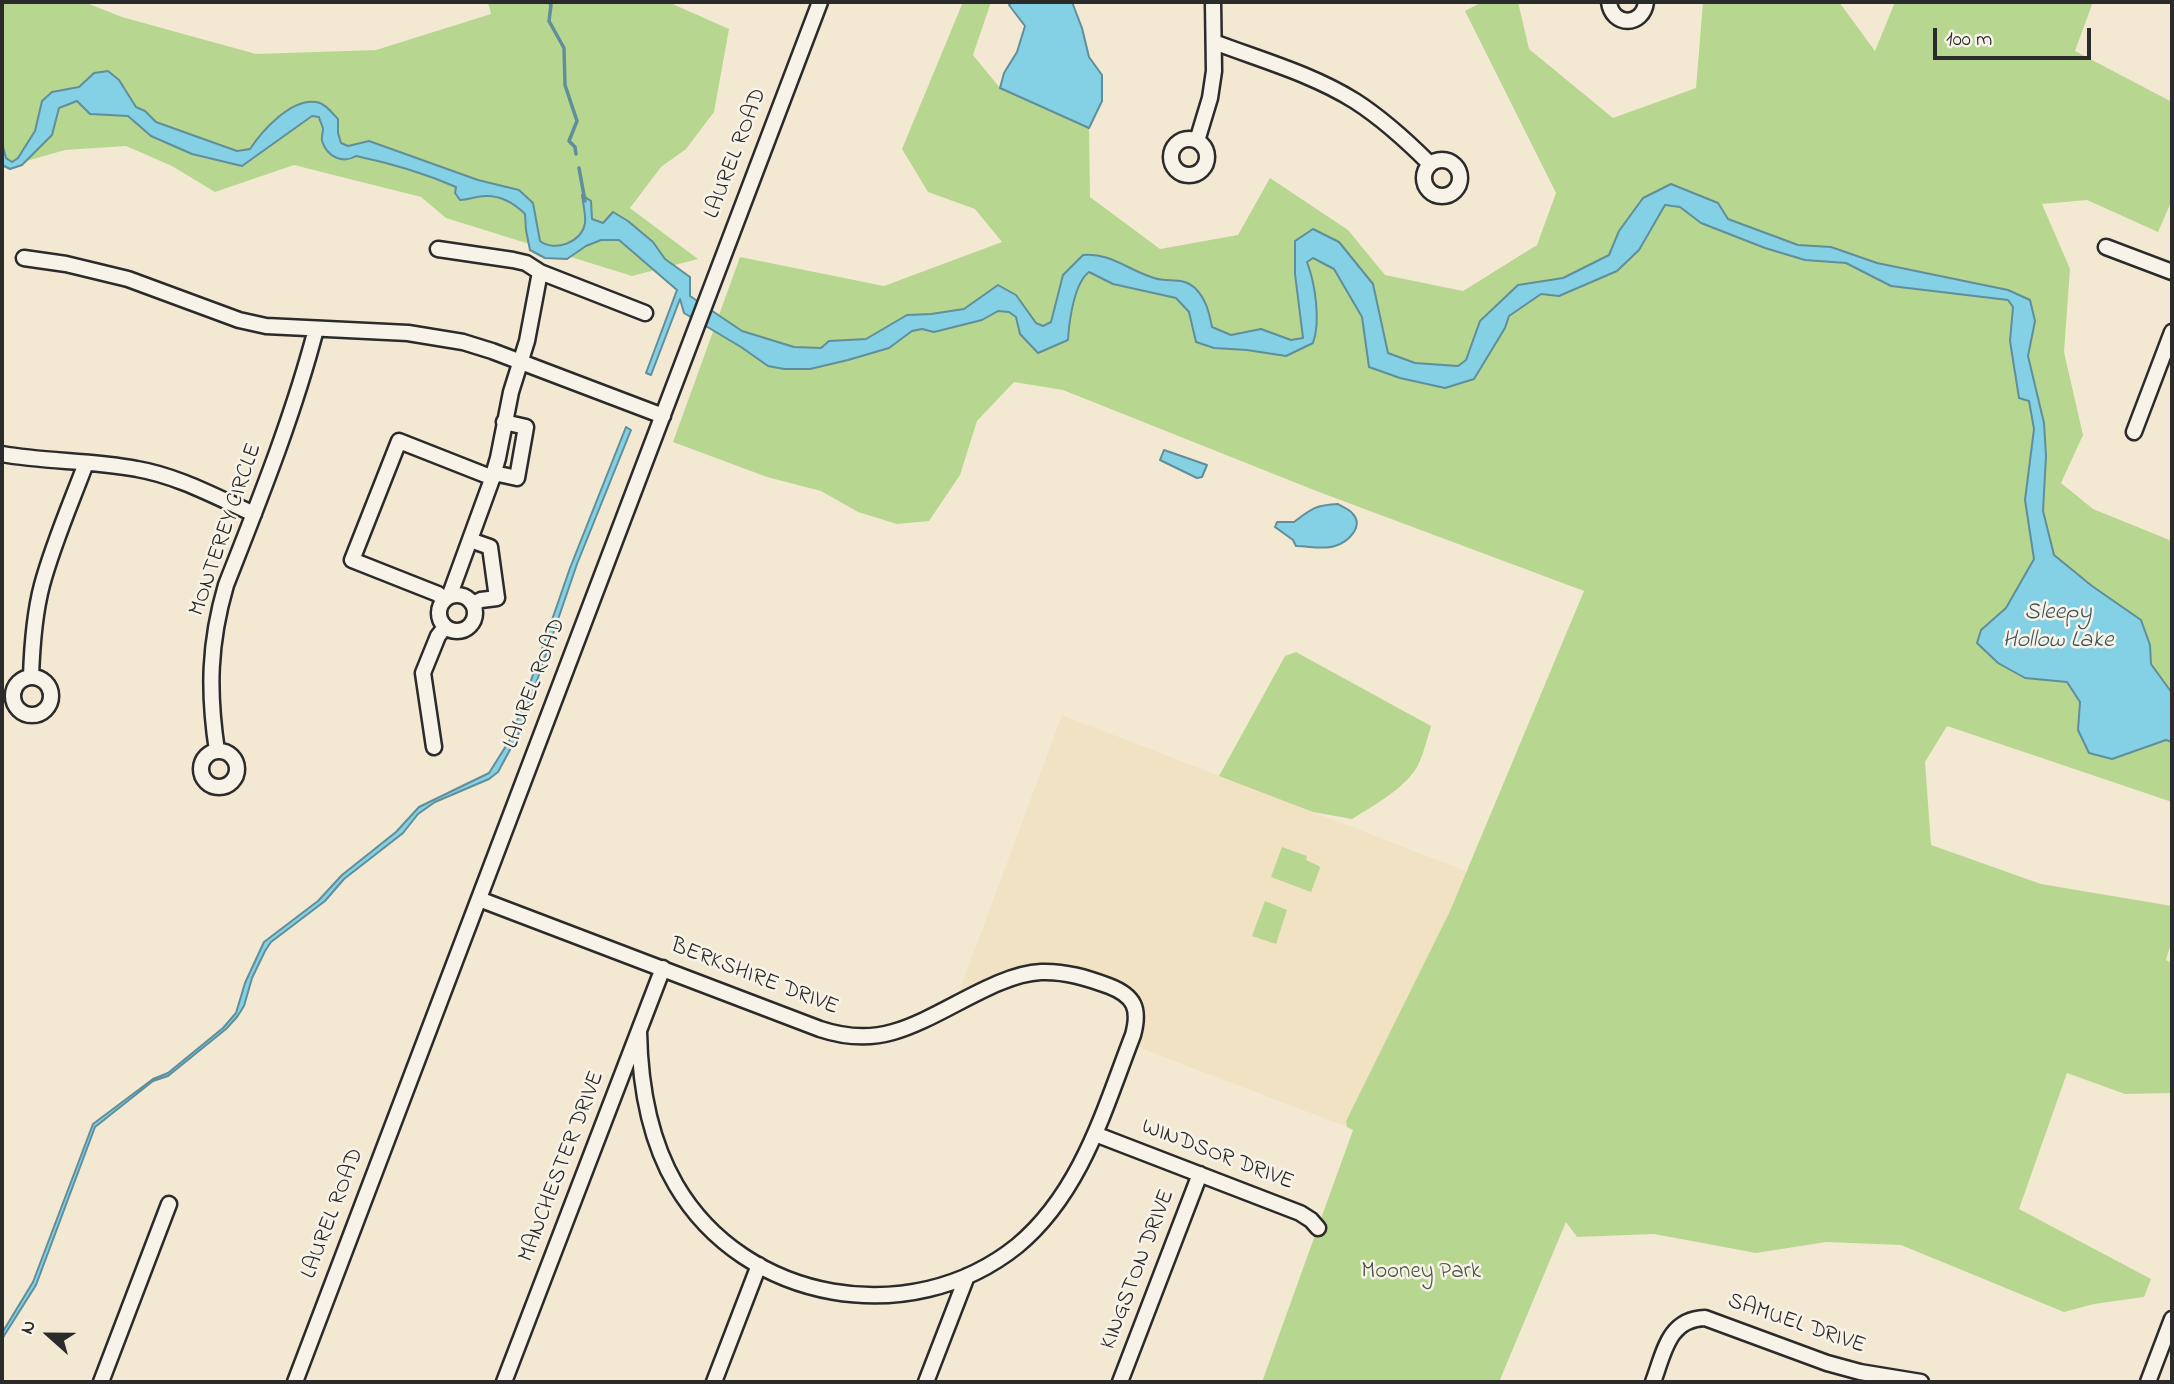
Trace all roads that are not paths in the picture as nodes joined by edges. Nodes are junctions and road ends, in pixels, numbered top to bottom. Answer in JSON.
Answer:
{"nodes":[{"id":1,"x":820,"y":2,"type":"edge"},
{"id":2,"x":1213,"y":2,"type":"edge"},
{"id":3,"x":1609,"y":2,"type":"edge"},
{"id":4,"x":1646,"y":2,"type":"edge"},
{"id":5,"x":1214,"y":42,"type":"junction"},
{"id":6,"x":1198,"y":141,"type":"dead end"},
{"id":7,"x":1430,"y":164,"type":"dead end"},
{"id":8,"x":2106,"y":247,"type":"dead end"},
{"id":9,"x":438,"y":249,"type":"dead end"},
{"id":10,"x":24,"y":258,"type":"dead end"},
{"id":11,"x":540,"y":272,"type":"junction"},
{"id":12,"x":2172,"y":272,"type":"edge"},
{"id":13,"x":645,"y":313,"type":"dead end"},
{"id":14,"x":316,"y":329,"type":"junction"},
{"id":15,"x":2172,"y":332,"type":"edge"},
{"id":16,"x":521,"y":362,"type":"junction"},
{"id":17,"x":663,"y":416,"type":"junction"},
{"id":18,"x":504,"y":422,"type":"junction"},
{"id":19,"x":2134,"y":432,"type":"dead end"},
{"id":20,"x":2,"y":454,"type":"edge"},
{"id":21,"x":86,"y":463,"type":"junction"},
{"id":22,"x":493,"y":475,"type":"junction"},
{"id":23,"x":254,"y":514,"type":"junction"},
{"id":24,"x":470,"y":540,"type":"junction"},
{"id":25,"x":447,"y":598,"type":"junction"},
{"id":26,"x":473,"y":604,"type":"junction"},
{"id":27,"x":445,"y":627,"type":"junction"},
{"id":28,"x":32,"y":677,"type":"dead end"},
{"id":29,"x":434,"y":747,"type":"dead end"},
{"id":30,"x":217,"y":751,"type":"dead end"},
{"id":31,"x":479,"y":899,"type":"junction"},
{"id":32,"x":663,"y":968,"type":"junction"},
{"id":33,"x":639,"y":1032,"type":"junction"},
{"id":34,"x":1095,"y":1134,"type":"junction"},
{"id":35,"x":1200,"y":1174,"type":"junction"},
{"id":36,"x":169,"y":1204,"type":"dead end"},
{"id":37,"x":1318,"y":1228,"type":"dead end"},
{"id":38,"x":759,"y":1265,"type":"junction"},
{"id":39,"x":967,"y":1276,"type":"junction"},
{"id":40,"x":2172,"y":1319,"type":"edge"},
{"id":41,"x":101,"y":1382,"type":"edge"},
{"id":42,"x":295,"y":1382,"type":"edge"},
{"id":43,"x":504,"y":1382,"type":"edge"},
{"id":44,"x":714,"y":1382,"type":"edge"},
{"id":45,"x":926,"y":1382,"type":"edge"},
{"id":46,"x":1120,"y":1382,"type":"edge"},
{"id":47,"x":1653,"y":1382,"type":"edge"},
{"id":48,"x":1921,"y":1382,"type":"edge"},
{"id":49,"x":2148,"y":1382,"type":"edge"}],
"edges":[{"from":1,"to":17,"type":"street","name":"LAUREL ROAD"},
{"from":2,"to":5,"type":"street"},
{"from":3,"to":4,"type":"street"},
{"from":5,"to":6,"type":"street"},
{"from":5,"to":7,"type":"street"},
{"from":8,"to":12,"type":"street"},
{"from":9,"to":11,"type":"street"},
{"from":10,"to":14,"type":"street"},
{"from":11,"to":13,"type":"street"},
{"from":11,"to":16,"type":"street"},
{"from":14,"to":16,"type":"street"},
{"from":14,"to":23,"type":"street","name":"MONTEREY CIRCLE"},
{"from":15,"to":19,"type":"street"},
{"from":16,"to":17,"type":"street"},
{"from":16,"to":18,"type":"street"},
{"from":17,"to":31,"type":"street","name":"LAUREL ROAD"},
{"from":18,"to":22,"type":"street"},
{"from":18,"to":22,"type":"street"},
{"from":20,"to":21,"type":"street"},
{"from":21,"to":23,"type":"street"},
{"from":21,"to":28,"type":"street"},
{"from":22,"to":24,"type":"street"},
{"from":22,"to":25,"type":"street"},
{"from":23,"to":30,"type":"street","name":"MONTEREY CIRCLE"},
{"from":24,"to":25,"type":"street"},
{"from":24,"to":26,"type":"street"},
{"from":25,"to":26,"type":"street"},
{"from":25,"to":27,"type":"street"},
{"from":26,"to":27,"type":"street"},
{"from":27,"to":29,"type":"street"},
{"from":31,"to":32,"type":"street","name":"BERKSHIRE DRIVE"},
{"from":31,"to":42,"type":"street","name":"LAUREL ROAD"},
{"from":32,"to":33,"type":"street","name":"MANCHESTER DRIVE"},
{"from":32,"to":34,"type":"street","name":"BERKSHIRE DRIVE"},
{"from":33,"to":38,"type":"street"},
{"from":33,"to":43,"type":"street","name":"MANCHESTER DRIVE"},
{"from":34,"to":35,"type":"street","name":"WINDSOR DRIVE"},
{"from":34,"to":39,"type":"street"},
{"from":35,"to":37,"type":"street","name":"WINDSOR DRIVE"},
{"from":35,"to":46,"type":"street","name":"KINGSTON DRIVE"},
{"from":36,"to":41,"type":"street"},
{"from":38,"to":39,"type":"street"},
{"from":38,"to":44,"type":"street"},
{"from":39,"to":45,"type":"street"},
{"from":40,"to":49,"type":"street"},
{"from":47,"to":48,"type":"street","name":"SAMUEL DRIVE"}]}
